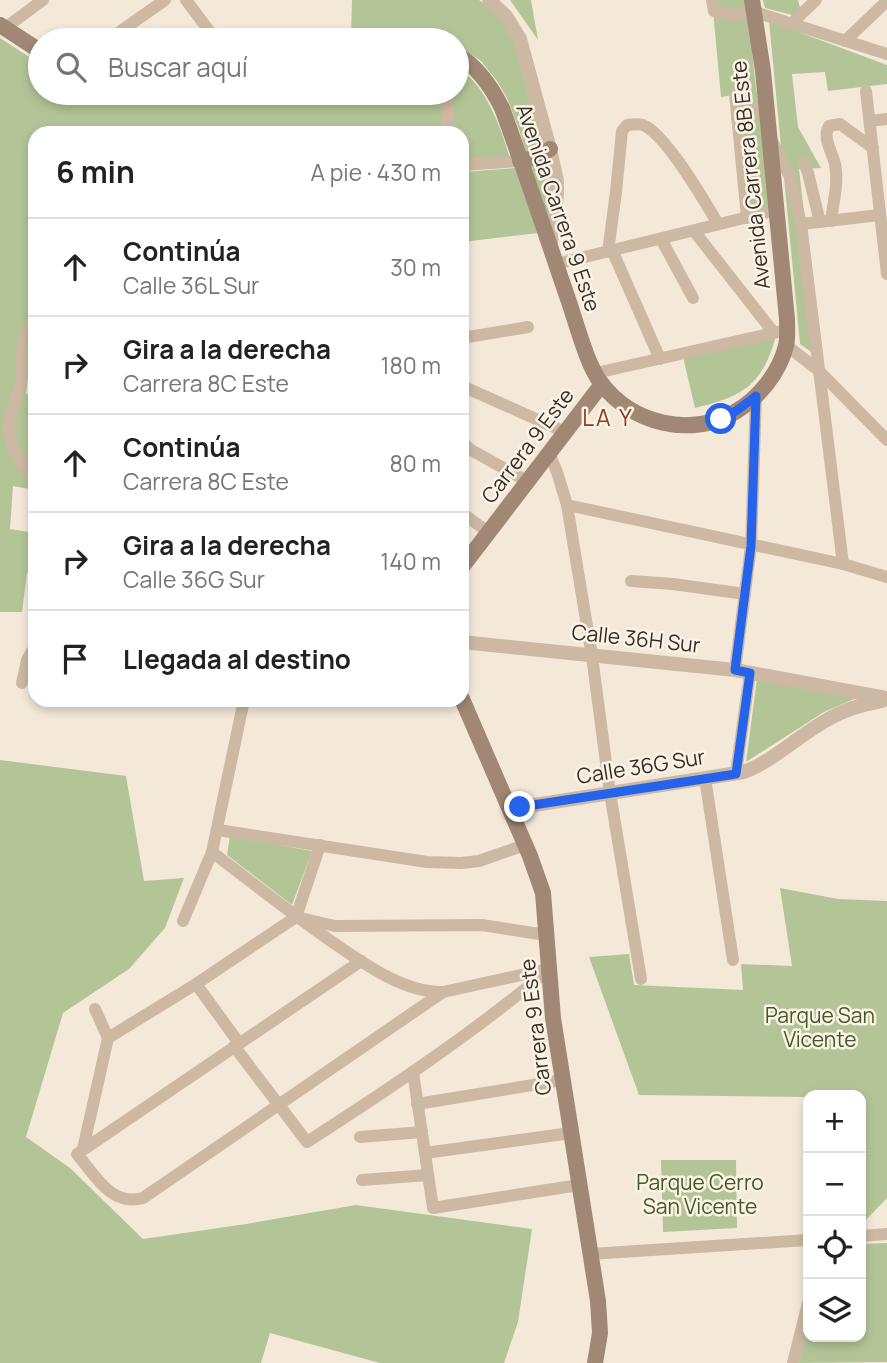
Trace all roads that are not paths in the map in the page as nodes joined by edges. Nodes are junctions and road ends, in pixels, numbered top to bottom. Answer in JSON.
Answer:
{"nodes":[{"id":1,"x":43,"y":0,"type":"edge"},
{"id":2,"x":166,"y":0,"type":"edge"},
{"id":3,"x":186,"y":0,"type":"edge"},
{"id":4,"x":489,"y":0,"type":"edge"},
{"id":5,"x":816,"y":0,"type":"edge"},
{"id":6,"x":887,"y":1,"type":"edge"},
{"id":7,"x":713,"y":6,"type":"edge"},
{"id":8,"x":754,"y":6,"type":"edge"},
{"id":9,"x":791,"y":24,"type":"junction"},
{"id":10,"x":2,"y":26,"type":"edge"},
{"id":11,"x":125,"y":28,"type":"edge"},
{"id":12,"x":207,"y":28,"type":"edge"},
{"id":13,"x":845,"y":41,"type":"junction"},
{"id":14,"x":28,"y":43,"type":"edge"},
{"id":15,"x":887,"y":54,"type":"edge"},
{"id":16,"x":469,"y":64,"type":"edge"},
{"id":17,"x":866,"y":91,"type":"dead end"},
{"id":18,"x":735,"y":94,"type":"dead end"},
{"id":19,"x":447,"y":105,"type":"edge"},
{"id":20,"x":766,"y":105,"type":"junction"},
{"id":21,"x":737,"y":118,"type":"junction"},
{"id":22,"x":887,"y":119,"type":"edge"},
{"id":23,"x":870,"y":121,"type":"junction"},
{"id":24,"x":448,"y":126,"type":"edge"},
{"id":25,"x":769,"y":138,"type":"junction"},
{"id":26,"x":873,"y":148,"type":"junction"},
{"id":27,"x":550,"y":149,"type":"junction"},
{"id":28,"x":520,"y":161,"type":"junction"},
{"id":29,"x":804,"y":163,"type":"dead end"},
{"id":30,"x":469,"y":165,"type":"edge"},
{"id":31,"x":882,"y":190,"type":"edge"},
{"id":32,"x":776,"y":210,"type":"junction"},
{"id":33,"x":880,"y":215,"type":"junction"},
{"id":34,"x":747,"y":218,"type":"junction"},
{"id":35,"x":826,"y":221,"type":"junction"},
{"id":36,"x":718,"y":224,"type":"junction"},
{"id":37,"x":801,"y":224,"type":"junction"},
{"id":38,"x":694,"y":230,"type":"junction"},
{"id":39,"x":661,"y":239,"type":"junction"},
{"id":40,"x":550,"y":248,"type":"junction"},
{"id":41,"x":610,"y":251,"type":"junction"},
{"id":42,"x":556,"y":264,"type":"junction"},
{"id":43,"x":887,"y":274,"type":"edge"},
{"id":44,"x":693,"y":298,"type":"dead end"},
{"id":45,"x":528,"y":327,"type":"dead end"},
{"id":46,"x":28,"y":332,"type":"edge"},
{"id":47,"x":782,"y":336,"type":"junction"},
{"id":48,"x":469,"y":337,"type":"edge"},
{"id":49,"x":660,"y":359,"type":"junction"},
{"id":50,"x":818,"y":370,"type":"junction"},
{"id":51,"x":599,"y":379,"type":"junction"},
{"id":52,"x":469,"y":389,"type":"edge"},
{"id":53,"x":756,"y":396,"type":"junction"},
{"id":54,"x":565,"y":432,"type":"junction"},
{"id":55,"x":887,"y":440,"type":"edge"},
{"id":56,"x":469,"y":448,"type":"edge"},
{"id":57,"x":549,"y":453,"type":"junction"},
{"id":58,"x":28,"y":472,"type":"edge"},
{"id":59,"x":527,"y":481,"type":"junction"},
{"id":60,"x":567,"y":505,"type":"junction"},
{"id":61,"x":469,"y":518,"type":"edge"},
{"id":62,"x":488,"y":532,"type":"junction"},
{"id":63,"x":751,"y":546,"type":"junction"},
{"id":64,"x":469,"y":558,"type":"edge"},
{"id":65,"x":843,"y":564,"type":"junction"},
{"id":66,"x":887,"y":577,"type":"edge"},
{"id":67,"x":631,"y":581,"type":"dead end"},
{"id":68,"x":745,"y":594,"type":"junction"},
{"id":69,"x":469,"y":643,"type":"edge"},
{"id":70,"x":592,"y":656,"type":"junction"},
{"id":71,"x":28,"y":658,"type":"edge"},
{"id":72,"x":742,"y":672,"type":"junction"},
{"id":73,"x":22,"y":683,"type":"dead end"},
{"id":74,"x":887,"y":699,"type":"edge"},
{"id":75,"x":243,"y":707,"type":"edge"},
{"id":76,"x":465,"y":707,"type":"edge"},
{"id":77,"x":736,"y":774,"type":"junction"},
{"id":78,"x":705,"y":778,"type":"junction"},
{"id":79,"x":610,"y":793,"type":"junction"},
{"id":80,"x":509,"y":809,"type":"junction"},
{"id":81,"x":218,"y":830,"type":"junction"},
{"id":82,"x":320,"y":845,"type":"junction"},
{"id":83,"x":525,"y":845,"type":"junction"},
{"id":84,"x":212,"y":852,"type":"junction"},
{"id":85,"x":296,"y":917,"type":"junction"},
{"id":86,"x":183,"y":921,"type":"dead end"},
{"id":87,"x":547,"y":935,"type":"junction"},
{"id":88,"x":733,"y":960,"type":"dead end"},
{"id":89,"x":360,"y":961,"type":"junction"},
{"id":90,"x":549,"y":969,"type":"junction"},
{"id":91,"x":641,"y":979,"type":"dead end"},
{"id":92,"x":196,"y":984,"type":"junction"},
{"id":93,"x":443,"y":992,"type":"junction"},
{"id":94,"x":95,"y":1009,"type":"dead end"},
{"id":95,"x":108,"y":1038,"type":"junction"},
{"id":96,"x":236,"y":1045,"type":"junction"},
{"id":97,"x":413,"y":1072,"type":"junction"},
{"id":98,"x":563,"y":1080,"type":"junction"},
{"id":99,"x":417,"y":1104,"type":"junction"},
{"id":100,"x":278,"y":1105,"type":"junction"},
{"id":101,"x":422,"y":1132,"type":"junction"},
{"id":102,"x":571,"y":1133,"type":"junction"},
{"id":103,"x":360,"y":1137,"type":"dead end"},
{"id":104,"x":80,"y":1151,"type":"junction"},
{"id":105,"x":425,"y":1153,"type":"junction"},
{"id":106,"x":428,"y":1175,"type":"junction"},
{"id":107,"x":362,"y":1180,"type":"dead end"},
{"id":108,"x":579,"y":1185,"type":"junction"},
{"id":109,"x":887,"y":1234,"type":"edge"},
{"id":110,"x":866,"y":1236,"type":"edge"},
{"id":111,"x":803,"y":1240,"type":"edge"},
{"id":112,"x":590,"y":1254,"type":"junction"},
{"id":113,"x":803,"y":1323,"type":"edge"},
{"id":114,"x":598,"y":1361,"type":"edge"},
{"id":115,"x":793,"y":1363,"type":"edge"}],
"edges":[{"from":1,"to":10,"type":"street"},
{"from":2,"to":11,"type":"street"},
{"from":3,"to":12,"type":"street"},
{"from":4,"to":27,"type":"street"},
{"from":5,"to":9,"type":"street"},
{"from":6,"to":13,"type":"street"},
{"from":7,"to":8,"type":"street"},
{"from":8,"to":9,"type":"street"},
{"from":8,"to":20,"type":"main road","name":"Avenida Carrera 8B Este"},
{"from":9,"to":13,"type":"street"},
{"from":10,"to":14,"type":"main road"},
{"from":13,"to":15,"type":"street"},
{"from":16,"to":28,"type":"main road","name":"Avenida Carrera 9 Este"},
{"from":17,"to":23,"type":"street"},
{"from":18,"to":21,"type":"street"},
{"from":19,"to":24,"type":"street"},
{"from":20,"to":21,"type":"street"},
{"from":20,"to":25,"type":"main road","name":"Avenida Carrera 8B Este"},
{"from":21,"to":34,"type":"street"},
{"from":22,"to":23,"type":"street"},
{"from":23,"to":26,"type":"street"},
{"from":25,"to":32,"type":"main road","name":"Avenida Carrera 8B Este"},
{"from":25,"to":37,"type":"street"},
{"from":26,"to":31,"type":"street"},
{"from":26,"to":35,"type":"street"},
{"from":27,"to":28,"type":"main road"},
{"from":27,"to":40,"type":"street"},
{"from":28,"to":30,"type":"street"},
{"from":28,"to":40,"type":"main road","name":"Avenida Carrera 9 Este"},
{"from":29,"to":35,"type":"street"},
{"from":31,"to":33,"type":"street"},
{"from":32,"to":34,"type":"street"},
{"from":32,"to":47,"type":"main road","name":"Avenida Carrera 8B Este"},
{"from":33,"to":35,"type":"street"},
{"from":33,"to":43,"type":"street"},
{"from":34,"to":36,"type":"street"},
{"from":35,"to":37,"type":"street"},
{"from":36,"to":38,"type":"street"},
{"from":36,"to":41,"type":"street"},
{"from":37,"to":50,"type":"street"},
{"from":38,"to":39,"type":"street"},
{"from":38,"to":47,"type":"street"},
{"from":39,"to":41,"type":"street"},
{"from":39,"to":44,"type":"street"},
{"from":40,"to":42,"type":"main road","name":"Avenida Carrera 9 Este"},
{"from":41,"to":42,"type":"street"},
{"from":41,"to":49,"type":"street"},
{"from":42,"to":51,"type":"main road","name":"Avenida Carrera 9 Este"},
{"from":45,"to":48,"type":"street"},
{"from":46,"to":58,"type":"street"},
{"from":47,"to":49,"type":"street"},
{"from":47,"to":50,"type":"street"},
{"from":47,"to":53,"type":"main road"},
{"from":49,"to":51,"type":"street"},
{"from":50,"to":55,"type":"street"},
{"from":50,"to":65,"type":"street"},
{"from":51,"to":53,"type":"main road"},
{"from":51,"to":54,"type":"main road","name":"Carrera 9 Este"},
{"from":52,"to":54,"type":"street"},
{"from":53,"to":63,"type":"street"},
{"from":54,"to":57,"type":"main road","name":"Carrera 9 Este"},
{"from":56,"to":59,"type":"street"},
{"from":57,"to":59,"type":"main road","name":"Carrera 9 Este"},
{"from":57,"to":60,"type":"street"},
{"from":59,"to":62,"type":"main road","name":"Carrera 9 Este"},
{"from":60,"to":63,"type":"street"},
{"from":60,"to":70,"type":"street"},
{"from":61,"to":62,"type":"street"},
{"from":62,"to":64,"type":"main road","name":"Carrera 9 Este"},
{"from":63,"to":65,"type":"street"},
{"from":63,"to":68,"type":"street"},
{"from":65,"to":66,"type":"street"},
{"from":67,"to":68,"type":"street"},
{"from":68,"to":72,"type":"street"},
{"from":69,"to":70,"type":"street","name":"Calle 36H Sur"},
{"from":70,"to":72,"type":"street","name":"Calle 36H Sur"},
{"from":70,"to":79,"type":"street"},
{"from":71,"to":73,"type":"street"},
{"from":72,"to":74,"type":"street","name":"Calle 36H Sur"},
{"from":72,"to":77,"type":"street"},
{"from":74,"to":77,"type":"street","name":"Calle 36G Sur"},
{"from":75,"to":81,"type":"street"},
{"from":76,"to":80,"type":"main road","name":"Carrera 9 Este"},
{"from":77,"to":78,"type":"street","name":"Calle 36G Sur"},
{"from":78,"to":79,"type":"street","name":"Calle 36G Sur"},
{"from":78,"to":88,"type":"street"},
{"from":79,"to":80,"type":"street","name":"Calle 36G Sur"},
{"from":79,"to":91,"type":"street"},
{"from":80,"to":83,"type":"main road","name":"Carrera 9 Este"},
{"from":81,"to":82,"type":"street"},
{"from":81,"to":84,"type":"street"},
{"from":82,"to":83,"type":"street"},
{"from":82,"to":85,"type":"street"},
{"from":83,"to":87,"type":"main road","name":"Carrera 9 Este"},
{"from":84,"to":85,"type":"street"},
{"from":84,"to":86,"type":"street"},
{"from":85,"to":87,"type":"street"},
{"from":85,"to":89,"type":"street"},
{"from":85,"to":92,"type":"street"},
{"from":87,"to":90,"type":"main road","name":"Carrera 9 Este"},
{"from":89,"to":93,"type":"street"},
{"from":89,"to":96,"type":"street"},
{"from":90,"to":93,"type":"street"},
{"from":90,"to":97,"type":"street"},
{"from":90,"to":98,"type":"main road","name":"Carrera 9 Este"},
{"from":92,"to":95,"type":"street"},
{"from":92,"to":96,"type":"street"},
{"from":93,"to":100,"type":"street"},
{"from":94,"to":95,"type":"street"},
{"from":95,"to":104,"type":"street"},
{"from":96,"to":100,"type":"street"},
{"from":96,"to":104,"type":"street"},
{"from":97,"to":99,"type":"street"},
{"from":97,"to":100,"type":"street"},
{"from":98,"to":99,"type":"street"},
{"from":98,"to":102,"type":"main road","name":"Carrera 9 Este"},
{"from":99,"to":101,"type":"street"},
{"from":100,"to":104,"type":"street"},
{"from":101,"to":103,"type":"street"},
{"from":101,"to":105,"type":"street"},
{"from":102,"to":105,"type":"street"},
{"from":102,"to":108,"type":"main road","name":"Carrera 9 Este"},
{"from":105,"to":106,"type":"street"},
{"from":106,"to":107,"type":"street"},
{"from":106,"to":108,"type":"street"},
{"from":108,"to":112,"type":"main road","name":"Carrera 9 Este"},
{"from":109,"to":110,"type":"street"},
{"from":111,"to":112,"type":"street"},
{"from":112,"to":114,"type":"main road","name":"Carrera 9 Este"},
{"from":113,"to":115,"type":"street"}]}
